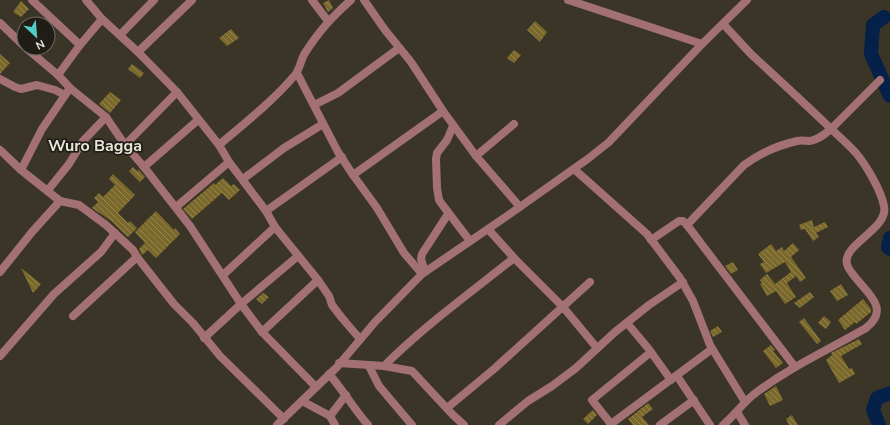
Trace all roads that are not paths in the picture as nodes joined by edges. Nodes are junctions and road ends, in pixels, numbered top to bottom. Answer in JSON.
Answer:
{"nodes":[{"id":1,"x":32,"y":0,"type":"edge"},
{"id":2,"x":154,"y":0,"type":"edge"},
{"id":3,"x":192,"y":0,"type":"edge"},
{"id":4,"x":312,"y":0,"type":"edge"},
{"id":5,"x":351,"y":0,"type":"edge"},
{"id":6,"x":364,"y":0,"type":"edge"},
{"id":7,"x":568,"y":0,"type":"edge"},
{"id":8,"x":747,"y":0,"type":"edge"},
{"id":9,"x":90,"y":1,"type":"edge"},
{"id":10,"x":102,"y":19,"type":"junction"},
{"id":11,"x":328,"y":21,"type":"junction"},
{"id":12,"x":0,"y":23,"type":"edge"},
{"id":13,"x":723,"y":24,"type":"junction"},
{"id":14,"x":120,"y":35,"type":"junction"},
{"id":15,"x":16,"y":38,"type":"edge"},
{"id":16,"x":80,"y":44,"type":"junction"},
{"id":17,"x":702,"y":44,"type":"junction"},
{"id":18,"x":399,"y":48,"type":"junction"},
{"id":19,"x":138,"y":52,"type":"junction"},
{"id":20,"x":36,"y":56,"type":"edge"},
{"id":21,"x":297,"y":73,"type":"junction"},
{"id":22,"x":58,"y":75,"type":"junction"},
{"id":23,"x":0,"y":79,"type":"edge"},
{"id":24,"x":880,"y":80,"type":"dead end"},
{"id":25,"x":70,"y":88,"type":"junction"},
{"id":26,"x":177,"y":92,"type":"junction"},
{"id":27,"x":65,"y":95,"type":"junction"},
{"id":28,"x":314,"y":106,"type":"junction"},
{"id":29,"x":443,"y":111,"type":"junction"},
{"id":30,"x":106,"y":117,"type":"junction"},
{"id":31,"x":198,"y":120,"type":"junction"},
{"id":32,"x":323,"y":124,"type":"junction"},
{"id":33,"x":514,"y":124,"type":"dead end"},
{"id":34,"x":454,"y":126,"type":"junction"},
{"id":35,"x":831,"y":129,"type":"junction"},
{"id":36,"x":125,"y":145,"type":"junction"},
{"id":37,"x":219,"y":146,"type":"junction"},
{"id":38,"x":0,"y":150,"type":"edge"},
{"id":39,"x":476,"y":156,"type":"junction"},
{"id":40,"x":342,"y":157,"type":"junction"},
{"id":41,"x":229,"y":162,"type":"junction"},
{"id":42,"x":144,"y":167,"type":"junction"},
{"id":43,"x":574,"y":169,"type":"junction"},
{"id":44,"x":21,"y":170,"type":"junction"},
{"id":45,"x":352,"y":175,"type":"junction"},
{"id":46,"x":243,"y":179,"type":"junction"},
{"id":47,"x":48,"y":190,"type":"junction"},
{"id":48,"x":60,"y":201,"type":"junction"},
{"id":49,"x":176,"y":207,"type":"junction"},
{"id":50,"x":520,"y":207,"type":"junction"},
{"id":51,"x":266,"y":211,"type":"junction"},
{"id":52,"x":448,"y":214,"type":"junction"},
{"id":53,"x":687,"y":225,"type":"junction"},
{"id":54,"x":275,"y":227,"type":"junction"},
{"id":55,"x":488,"y":229,"type":"junction"},
{"id":56,"x":115,"y":233,"type":"junction"},
{"id":57,"x":651,"y":240,"type":"junction"},
{"id":58,"x":470,"y":241,"type":"junction"},
{"id":59,"x":298,"y":256,"type":"junction"},
{"id":60,"x":137,"y":257,"type":"junction"},
{"id":61,"x":408,"y":258,"type":"junction"},
{"id":62,"x":514,"y":258,"type":"junction"},
{"id":63,"x":421,"y":259,"type":"junction"},
{"id":64,"x":2,"y":266,"type":"edge"},
{"id":65,"x":424,"y":273,"type":"junction"},
{"id":66,"x":222,"y":275,"type":"junction"},
{"id":67,"x":318,"y":280,"type":"junction"},
{"id":68,"x":590,"y":282,"type":"dead end"},
{"id":69,"x":683,"y":282,"type":"junction"},
{"id":70,"x":241,"y":304,"type":"junction"},
{"id":71,"x":564,"y":306,"type":"junction"},
{"id":72,"x":73,"y":316,"type":"dead end"},
{"id":73,"x":627,"y":323,"type":"junction"},
{"id":74,"x":262,"y":332,"type":"junction"},
{"id":75,"x":204,"y":338,"type":"junction"},
{"id":76,"x":360,"y":339,"type":"junction"},
{"id":77,"x":597,"y":348,"type":"junction"},
{"id":78,"x":712,"y":349,"type":"junction"},
{"id":79,"x":651,"y":352,"type":"junction"},
{"id":80,"x":0,"y":356,"type":"edge"},
{"id":81,"x":339,"y":363,"type":"junction"},
{"id":82,"x":369,"y":366,"type":"junction"},
{"id":83,"x":384,"y":366,"type":"junction"},
{"id":84,"x":794,"y":367,"type":"junction"},
{"id":85,"x":329,"y":374,"type":"junction"},
{"id":86,"x":674,"y":378,"type":"junction"},
{"id":87,"x":316,"y":387,"type":"junction"},
{"id":88,"x":346,"y":395,"type":"junction"},
{"id":89,"x":694,"y":400,"type":"junction"},
{"id":90,"x":302,"y":401,"type":"junction"},
{"id":91,"x":745,"y":402,"type":"junction"},
{"id":92,"x":447,"y":408,"type":"junction"},
{"id":93,"x":737,"y":412,"type":"junction"},
{"id":94,"x":330,"y":416,"type":"junction"},
{"id":95,"x":284,"y":418,"type":"junction"},
{"id":96,"x":277,"y":425,"type":"edge"},
{"id":97,"x":335,"y":425,"type":"edge"},
{"id":98,"x":368,"y":425,"type":"edge"},
{"id":99,"x":412,"y":425,"type":"edge"},
{"id":100,"x":464,"y":425,"type":"edge"},
{"id":101,"x":499,"y":425,"type":"edge"},
{"id":102,"x":660,"y":425,"type":"edge"},
{"id":103,"x":710,"y":425,"type":"edge"},
{"id":104,"x":723,"y":425,"type":"edge"},
{"id":105,"x":745,"y":425,"type":"edge"}],
"edges":[{"from":1,"to":16,"type":"street"},
{"from":2,"to":14,"type":"street"},
{"from":3,"to":19,"type":"street"},
{"from":4,"to":11,"type":"street"},
{"from":5,"to":11,"type":"street"},
{"from":6,"to":18,"type":"street"},
{"from":7,"to":17,"type":"street"},
{"from":8,"to":13,"type":"street"},
{"from":9,"to":10,"type":"street"},
{"from":10,"to":14,"type":"street"},
{"from":10,"to":16,"type":"street"},
{"from":11,"to":21,"type":"street"},
{"from":12,"to":15,"type":"street"},
{"from":13,"to":17,"type":"street"},
{"from":13,"to":35,"type":"street"},
{"from":14,"to":19,"type":"street"},
{"from":16,"to":22,"type":"street"},
{"from":17,"to":43,"type":"street"},
{"from":18,"to":28,"type":"street"},
{"from":18,"to":29,"type":"street"},
{"from":19,"to":26,"type":"street"},
{"from":20,"to":22,"type":"street"},
{"from":21,"to":28,"type":"street"},
{"from":21,"to":37,"type":"street"},
{"from":22,"to":25,"type":"street"},
{"from":23,"to":27,"type":"street"},
{"from":24,"to":35,"type":"street"},
{"from":25,"to":27,"type":"street"},
{"from":25,"to":30,"type":"street"},
{"from":26,"to":31,"type":"street"},
{"from":26,"to":36,"type":"street"},
{"from":27,"to":44,"type":"street"},
{"from":28,"to":32,"type":"street"},
{"from":29,"to":34,"type":"street"},
{"from":29,"to":45,"type":"street"},
{"from":30,"to":36,"type":"street"},
{"from":30,"to":47,"type":"street"},
{"from":31,"to":37,"type":"street"},
{"from":31,"to":42,"type":"street"},
{"from":32,"to":40,"type":"street"},
{"from":32,"to":46,"type":"street"},
{"from":33,"to":39,"type":"street"},
{"from":34,"to":39,"type":"street"},
{"from":34,"to":52,"type":"street"},
{"from":35,"to":53,"type":"street"},
{"from":35,"to":84,"type":"street"},
{"from":36,"to":42,"type":"street"},
{"from":37,"to":41,"type":"street"},
{"from":38,"to":44,"type":"street"},
{"from":39,"to":50,"type":"street"},
{"from":40,"to":45,"type":"street"},
{"from":40,"to":51,"type":"street"},
{"from":41,"to":46,"type":"street"},
{"from":41,"to":49,"type":"street"},
{"from":42,"to":49,"type":"street"},
{"from":43,"to":50,"type":"street"},
{"from":43,"to":57,"type":"street"},
{"from":44,"to":47,"type":"street"},
{"from":45,"to":61,"type":"street"},
{"from":46,"to":51,"type":"street"},
{"from":47,"to":48,"type":"street"},
{"from":48,"to":56,"type":"street"},
{"from":48,"to":64,"type":"street"},
{"from":49,"to":66,"type":"street"},
{"from":50,"to":55,"type":"street"},
{"from":51,"to":54,"type":"street"},
{"from":52,"to":58,"type":"street"},
{"from":52,"to":63,"type":"street"},
{"from":53,"to":57,"type":"street"},
{"from":53,"to":84,"type":"street"},
{"from":54,"to":59,"type":"street"},
{"from":54,"to":66,"type":"street"},
{"from":55,"to":58,"type":"street"},
{"from":55,"to":62,"type":"street"},
{"from":56,"to":60,"type":"street"},
{"from":56,"to":80,"type":"street"},
{"from":57,"to":69,"type":"street"},
{"from":58,"to":65,"type":"street"},
{"from":59,"to":67,"type":"street"},
{"from":59,"to":70,"type":"street"},
{"from":60,"to":72,"type":"street"},
{"from":60,"to":75,"type":"street"},
{"from":61,"to":63,"type":"street"},
{"from":61,"to":65,"type":"street"},
{"from":62,"to":71,"type":"street"},
{"from":62,"to":83,"type":"street"},
{"from":63,"to":65,"type":"street"},
{"from":65,"to":76,"type":"street"},
{"from":66,"to":70,"type":"street"},
{"from":67,"to":74,"type":"street"},
{"from":67,"to":76,"type":"street"},
{"from":68,"to":71,"type":"street"},
{"from":69,"to":73,"type":"street"},
{"from":69,"to":78,"type":"street"},
{"from":70,"to":74,"type":"street"},
{"from":70,"to":75,"type":"street"},
{"from":71,"to":77,"type":"street"},
{"from":71,"to":92,"type":"street"},
{"from":73,"to":77,"type":"street"},
{"from":73,"to":79,"type":"street"},
{"from":74,"to":87,"type":"street"},
{"from":75,"to":95,"type":"street"},
{"from":76,"to":81,"type":"street"},
{"from":77,"to":101,"type":"street"},
{"from":78,"to":86,"type":"street"},
{"from":78,"to":91,"type":"street"},
{"from":79,"to":86,"type":"street"},
{"from":79,"to":86,"type":"street"},
{"from":81,"to":82,"type":"street"},
{"from":81,"to":85,"type":"street"},
{"from":82,"to":83,"type":"street"},
{"from":82,"to":99,"type":"street"},
{"from":83,"to":92,"type":"street"},
{"from":84,"to":91,"type":"street"},
{"from":85,"to":87,"type":"street"},
{"from":85,"to":88,"type":"street"},
{"from":86,"to":89,"type":"street"},
{"from":87,"to":90,"type":"street"},
{"from":88,"to":94,"type":"street"},
{"from":88,"to":98,"type":"street"},
{"from":89,"to":102,"type":"street"},
{"from":89,"to":103,"type":"street"},
{"from":90,"to":94,"type":"street"},
{"from":90,"to":95,"type":"street"},
{"from":91,"to":93,"type":"street"},
{"from":92,"to":100,"type":"street"},
{"from":93,"to":104,"type":"street"},
{"from":93,"to":105,"type":"street"},
{"from":94,"to":97,"type":"street"},
{"from":95,"to":96,"type":"street"}]}
